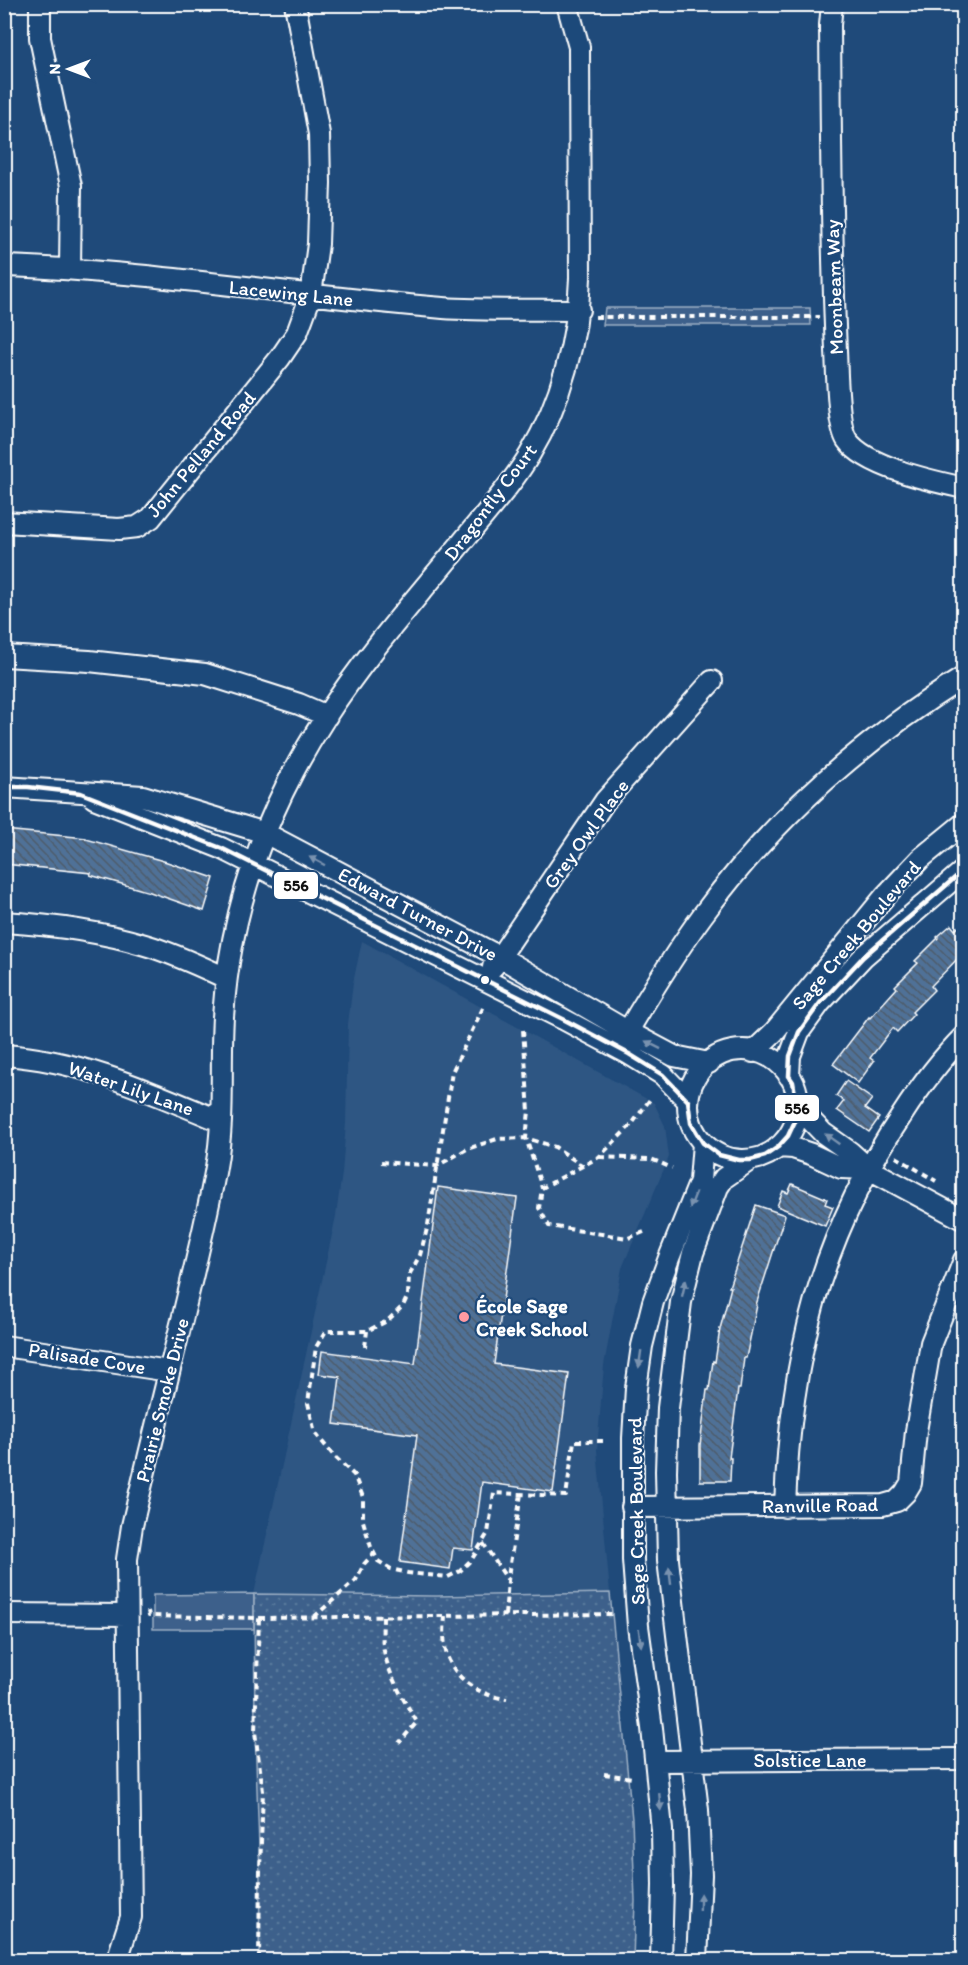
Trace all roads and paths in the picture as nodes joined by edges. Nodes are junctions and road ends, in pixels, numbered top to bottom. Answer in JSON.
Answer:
{"nodes":[{"id":1,"x":40,"y":4,"type":"edge"},
{"id":2,"x":295,"y":4,"type":"edge"},
{"id":3,"x":567,"y":4,"type":"edge"},
{"id":4,"x":832,"y":4,"type":"edge"},
{"id":5,"x":4,"y":266,"type":"edge"},
{"id":6,"x":70,"y":269,"type":"junction"},
{"id":7,"x":310,"y":295,"type":"junction"},
{"id":8,"x":579,"y":310,"type":"junction"},
{"id":9,"x":834,"y":317,"type":"junction"},
{"id":10,"x":963,"y":488,"type":"edge"},
{"id":11,"x":4,"y":522,"type":"edge"},
{"id":12,"x":4,"y":656,"type":"edge"},
{"id":13,"x":963,"y":677,"type":"edge"},
{"id":14,"x":712,"y":681,"type":"dead end"},
{"id":15,"x":327,"y":716,"type":"junction"},
{"id":16,"x":4,"y":787,"type":"edge"},
{"id":17,"x":81,"y":793,"type":"junction"},
{"id":18,"x":963,"y":823,"type":"edge"},
{"id":19,"x":259,"y":847,"type":"junction"},
{"id":20,"x":963,"y":870,"type":"edge"},
{"id":21,"x":4,"y":921,"type":"edge"},
{"id":22,"x":496,"y":962,"type":"junction"},
{"id":23,"x":226,"y":978,"type":"junction"},
{"id":24,"x":483,"y":1008,"type":"dead end"},
{"id":25,"x":523,"y":1030,"type":"dead end"},
{"id":26,"x":963,"y":1036,"type":"edge"},
{"id":27,"x":623,"y":1040,"type":"junction"},
{"id":28,"x":753,"y":1052,"type":"junction"},
{"id":29,"x":4,"y":1055,"type":"edge"},
{"id":30,"x":709,"y":1063,"type":"junction"},
{"id":31,"x":789,"y":1076,"type":"junction"},
{"id":32,"x":651,"y":1098,"type":"dead end"},
{"id":33,"x":688,"y":1101,"type":"junction"},
{"id":34,"x":797,"y":1106,"type":"junction"},
{"id":35,"x":220,"y":1121,"type":"junction"},
{"id":36,"x":526,"y":1138,"type":"junction"},
{"id":37,"x":703,"y":1143,"type":"junction"},
{"id":38,"x":778,"y":1147,"type":"junction"},
{"id":39,"x":599,"y":1157,"type":"junction"},
{"id":40,"x":750,"y":1160,"type":"junction"},
{"id":41,"x":381,"y":1162,"type":"dead end"},
{"id":42,"x":437,"y":1166,"type":"junction"},
{"id":43,"x":583,"y":1166,"type":"junction"},
{"id":44,"x":672,"y":1168,"type":"dead end"},
{"id":45,"x":869,"y":1169,"type":"junction"},
{"id":46,"x":542,"y":1188,"type":"junction"},
{"id":47,"x":963,"y":1220,"type":"edge"},
{"id":48,"x":644,"y":1232,"type":"dead end"},
{"id":49,"x":963,"y":1260,"type":"edge"},
{"id":50,"x":367,"y":1331,"type":"junction"},
{"id":51,"x":4,"y":1346,"type":"edge"},
{"id":52,"x":365,"y":1347,"type":"dead end"},
{"id":53,"x":169,"y":1371,"type":"junction"},
{"id":54,"x":607,"y":1441,"type":"dead end"},
{"id":55,"x":521,"y":1494,"type":"junction"},
{"id":56,"x":632,"y":1507,"type":"junction"},
{"id":57,"x":666,"y":1507,"type":"junction"},
{"id":58,"x":785,"y":1507,"type":"junction"},
{"id":59,"x":483,"y":1542,"type":"junction"},
{"id":60,"x":374,"y":1553,"type":"junction"},
{"id":61,"x":508,"y":1581,"type":"junction"},
{"id":62,"x":127,"y":1608,"type":"junction"},
{"id":63,"x":4,"y":1614,"type":"edge"},
{"id":64,"x":614,"y":1614,"type":"dead end"},
{"id":65,"x":445,"y":1616,"type":"junction"},
{"id":66,"x":505,"y":1616,"type":"junction"},
{"id":67,"x":313,"y":1617,"type":"junction"},
{"id":68,"x":383,"y":1617,"type":"junction"},
{"id":69,"x":259,"y":1618,"type":"junction"},
{"id":70,"x":507,"y":1699,"type":"dead end"},
{"id":71,"x":399,"y":1743,"type":"dead end"},
{"id":72,"x":963,"y":1760,"type":"edge"},
{"id":73,"x":656,"y":1761,"type":"junction"},
{"id":74,"x":693,"y":1761,"type":"junction"},
{"id":75,"x":604,"y":1774,"type":"dead end"},
{"id":76,"x":632,"y":1778,"type":"dead end"},
{"id":77,"x":117,"y":1960,"type":"edge"},
{"id":78,"x":259,"y":1960,"type":"edge"},
{"id":79,"x":661,"y":1960,"type":"edge"},
{"id":80,"x":697,"y":1960,"type":"edge"}],
"edges":[{"from":1,"to":6,"type":"street"},
{"from":2,"to":7,"type":"street","name":"John Pelland Road"},
{"from":3,"to":8,"type":"street","name":"Dragonfly Court"},
{"from":4,"to":9,"type":"street","name":"Moonbeam Way"},
{"from":5,"to":6,"type":"street","name":"Lacewing Lane"},
{"from":6,"to":7,"type":"street","name":"Lacewing Lane"},
{"from":7,"to":8,"type":"street","name":"Lacewing Lane"},
{"from":7,"to":11,"type":"street","name":"John Pelland Road"},
{"from":8,"to":9,"type":"path"},
{"from":8,"to":15,"type":"street","name":"Dragonfly Court"},
{"from":9,"to":10,"type":"street","name":"Moonbeam Way"},
{"from":12,"to":15,"type":"street"},
{"from":13,"to":27,"type":"street"},
{"from":14,"to":22,"type":"street","name":"Grey Owl Place"},
{"from":15,"to":19,"type":"street","name":"Dragonfly Court"},
{"from":16,"to":17,"type":"street","name":"Edward Turner Drive"},
{"from":17,"to":19,"type":"street","name":"Edward Turner Drive"},
{"from":17,"to":19,"type":"street","name":"Edward Turner Drive"},
{"from":18,"to":28,"type":"street","name":"Sage Creek Boulevard"},
{"from":22,"to":19,"type":"street","name":"Edward Turner Drive","one_way":true},
{"from":19,"to":23,"type":"street","name":"Prairie Smoke Drive"},
{"from":19,"to":27,"type":"street","name":"Edward Turner Drive"},
{"from":20,"to":31,"type":"street","name":"Sage Creek Boulevard"},
{"from":21,"to":23,"type":"street"},
{"from":22,"to":27,"type":"street","name":"Edward Turner Drive"},
{"from":23,"to":35,"type":"street","name":"Prairie Smoke Drive"},
{"from":24,"to":42,"type":"path"},
{"from":25,"to":36,"type":"path"},
{"from":26,"to":45,"type":"street"},
{"from":30,"to":27,"type":"street","name":"Edward Turner Drive","one_way":true},
{"from":27,"to":33,"type":"street","name":"Edward Turner Drive"},
{"from":28,"to":30,"type":"street"},
{"from":28,"to":31,"type":"street"},
{"from":29,"to":35,"type":"street","name":"Water Lily Lane"},
{"from":30,"to":33,"type":"street"},
{"from":31,"to":34,"type":"street"},
{"from":32,"to":39,"type":"path"},
{"from":33,"to":37,"type":"street"},
{"from":34,"to":38,"type":"street"},
{"from":45,"to":34,"type":"street","one_way":true},
{"from":35,"to":53,"type":"street","name":"Prairie Smoke Drive"},
{"from":36,"to":42,"type":"path"},
{"from":36,"to":43,"type":"path"},
{"from":36,"to":46,"type":"path"},
{"from":37,"to":40,"type":"street"},
{"from":37,"to":56,"type":"street","name":"Sage Creek Boulevard","one_way":true},
{"from":38,"to":40,"type":"street"},
{"from":38,"to":45,"type":"street"},
{"from":39,"to":43,"type":"path"},
{"from":39,"to":44,"type":"path"},
{"from":57,"to":40,"type":"street","name":"Sage Creek Boulevard","one_way":true},
{"from":41,"to":42,"type":"path"},
{"from":42,"to":50,"type":"path"},
{"from":43,"to":46,"type":"path"},
{"from":45,"to":47,"type":"street"},
{"from":45,"to":58,"type":"street"},
{"from":46,"to":48,"type":"path"},
{"from":49,"to":58,"type":"street","name":"Ranville Road"},
{"from":50,"to":52,"type":"path"},
{"from":50,"to":60,"type":"path"},
{"from":51,"to":53,"type":"street","name":"Palisade Cove"},
{"from":53,"to":62,"type":"street","name":"Prairie Smoke Drive"},
{"from":54,"to":55,"type":"path"},
{"from":55,"to":59,"type":"path"},
{"from":55,"to":61,"type":"path"},
{"from":56,"to":57,"type":"street","name":"Ranville Road"},
{"from":56,"to":73,"type":"street","name":"Sage Creek Boulevard","one_way":true},
{"from":57,"to":58,"type":"street","name":"Ranville Road"},
{"from":74,"to":57,"type":"street","name":"Sage Creek Boulevard","one_way":true},
{"from":59,"to":60,"type":"path"},
{"from":59,"to":61,"type":"path"},
{"from":60,"to":67,"type":"path"},
{"from":61,"to":66,"type":"path"},
{"from":62,"to":63,"type":"street"},
{"from":62,"to":69,"type":"path"},
{"from":62,"to":77,"type":"street","name":"Prairie Smoke Drive"},
{"from":64,"to":66,"type":"path"},
{"from":65,"to":66,"type":"path"},
{"from":65,"to":68,"type":"path"},
{"from":65,"to":70,"type":"path"},
{"from":67,"to":68,"type":"path"},
{"from":67,"to":69,"type":"path"},
{"from":68,"to":71,"type":"path"},
{"from":69,"to":78,"type":"path"},
{"from":72,"to":74,"type":"street","name":"Solstice Lane"},
{"from":73,"to":74,"type":"street","name":"Solstice Lane"},
{"from":73,"to":79,"type":"street","name":"Sage Creek Boulevard","one_way":true},
{"from":80,"to":74,"type":"street","name":"Sage Creek Boulevard","one_way":true},
{"from":75,"to":76,"type":"path"}]}
